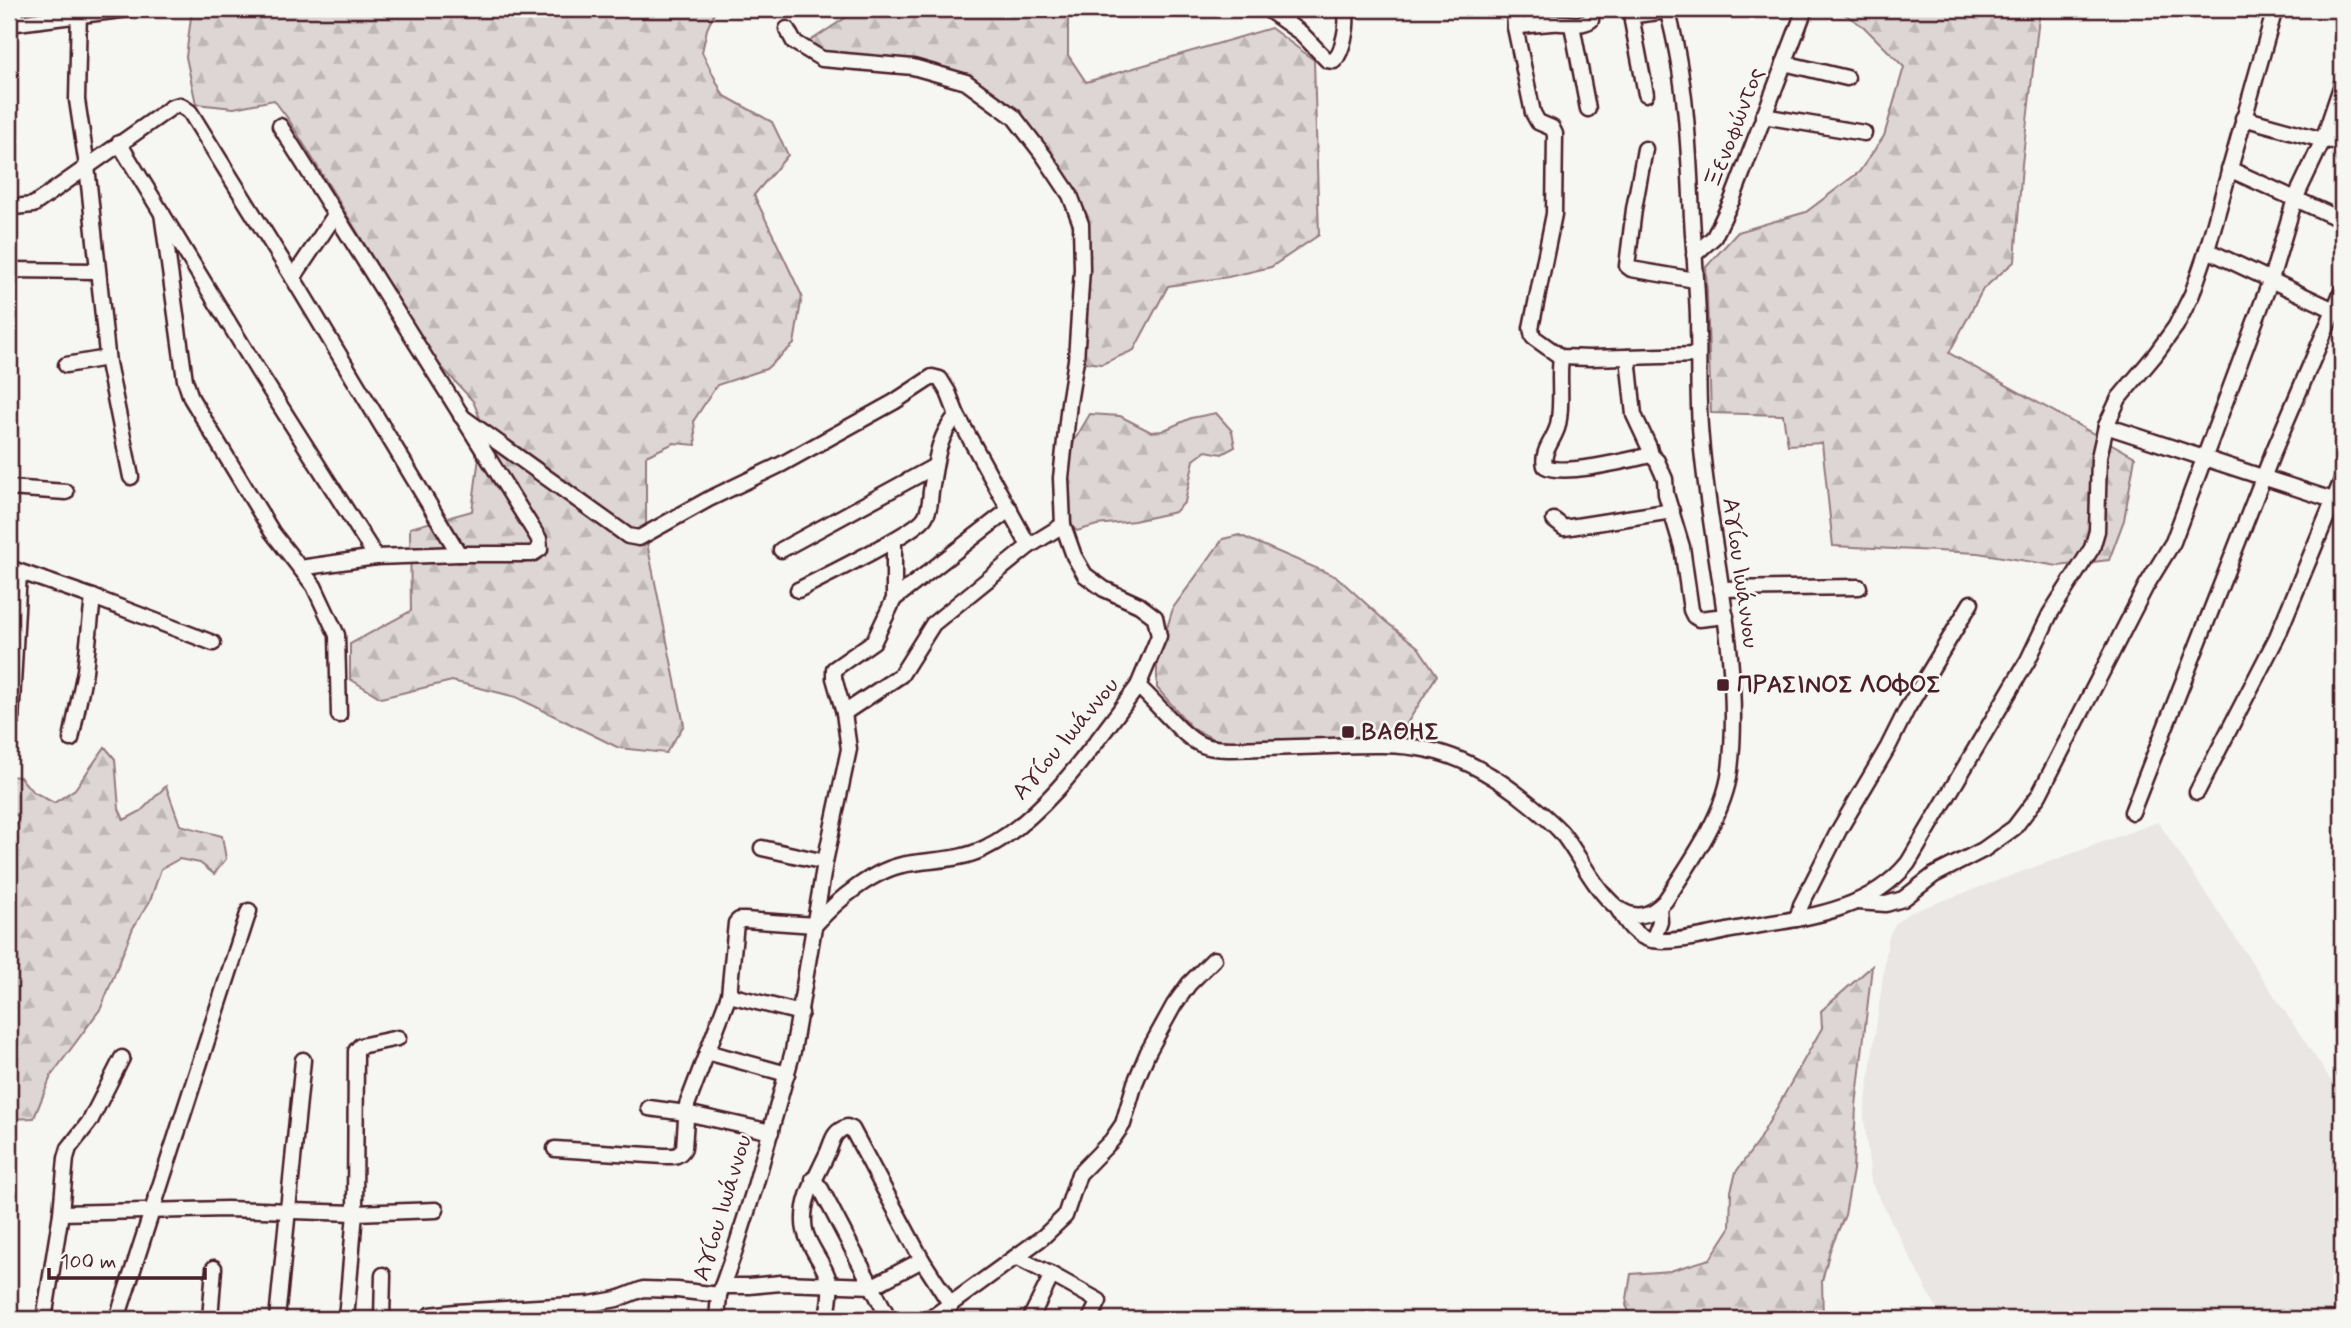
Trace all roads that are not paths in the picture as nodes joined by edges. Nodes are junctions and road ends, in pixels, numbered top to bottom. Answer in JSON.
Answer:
{"nodes":[{"id":1,"x":129,"y":9,"type":"edge"},
{"id":2,"x":1267,"y":9,"type":"edge"},
{"id":3,"x":1344,"y":9,"type":"edge"},
{"id":4,"x":1514,"y":9,"type":"edge"},
{"id":5,"x":1592,"y":9,"type":"edge"},
{"id":6,"x":1805,"y":9,"type":"edge"},
{"id":7,"x":2275,"y":9,"type":"edge"},
{"id":8,"x":1667,"y":10,"type":"edge"},
{"id":9,"x":79,"y":12,"type":"edge"},
{"id":10,"x":13,"y":18,"type":"edge"},
{"id":11,"x":1572,"y":25,"type":"junction"},
{"id":12,"x":1515,"y":27,"type":"junction"},
{"id":13,"x":787,"y":29,"type":"dead end"},
{"id":14,"x":1784,"y":63,"type":"junction"},
{"id":15,"x":1847,"y":78,"type":"dead end"},
{"id":16,"x":2342,"y":83,"type":"edge"},
{"id":17,"x":1646,"y":94,"type":"dead end"},
{"id":18,"x":1588,"y":109,"type":"dead end"},
{"id":19,"x":1763,"y":116,"type":"junction"},
{"id":20,"x":2243,"y":118,"type":"junction"},
{"id":21,"x":280,"y":127,"type":"dead end"},
{"id":22,"x":1864,"y":134,"type":"dead end"},
{"id":23,"x":2323,"y":140,"type":"junction"},
{"id":24,"x":2342,"y":142,"type":"edge"},
{"id":25,"x":119,"y":143,"type":"junction"},
{"id":26,"x":1644,"y":149,"type":"dead end"},
{"id":27,"x":86,"y":166,"type":"junction"},
{"id":28,"x":2230,"y":169,"type":"junction"},
{"id":29,"x":2295,"y":199,"type":"junction"},
{"id":30,"x":9,"y":205,"type":"edge"},
{"id":31,"x":162,"y":213,"type":"junction"},
{"id":32,"x":335,"y":215,"type":"junction"},
{"id":33,"x":2342,"y":220,"type":"edge"},
{"id":34,"x":2207,"y":250,"type":"junction"},
{"id":35,"x":1694,"y":254,"type":"junction"},
{"id":36,"x":9,"y":270,"type":"edge"},
{"id":37,"x":97,"y":271,"type":"junction"},
{"id":38,"x":293,"y":278,"type":"junction"},
{"id":39,"x":2271,"y":279,"type":"junction"},
{"id":40,"x":1695,"y":280,"type":"junction"},
{"id":41,"x":2342,"y":291,"type":"edge"},
{"id":42,"x":2334,"y":310,"type":"junction"},
{"id":43,"x":1698,"y":355,"type":"junction"},
{"id":44,"x":1561,"y":357,"type":"junction"},
{"id":45,"x":1628,"y":357,"type":"junction"},
{"id":46,"x":107,"y":358,"type":"junction"},
{"id":47,"x":66,"y":365,"type":"dead end"},
{"id":48,"x":957,"y":415,"type":"junction"},
{"id":49,"x":460,"y":416,"type":"junction"},
{"id":50,"x":2106,"y":426,"type":"junction"},
{"id":51,"x":1651,"y":455,"type":"junction"},
{"id":52,"x":2204,"y":459,"type":"junction"},
{"id":53,"x":935,"y":466,"type":"junction"},
{"id":54,"x":131,"y":477,"type":"dead end"},
{"id":55,"x":2263,"y":478,"type":"junction"},
{"id":56,"x":2342,"y":480,"type":"edge"},
{"id":57,"x":9,"y":488,"type":"edge"},
{"id":58,"x":66,"y":492,"type":"dead end"},
{"id":59,"x":2337,"y":502,"type":"edge"},
{"id":60,"x":1010,"y":509,"type":"junction"},
{"id":61,"x":1672,"y":511,"type":"junction"},
{"id":62,"x":1554,"y":520,"type":"dead end"},
{"id":63,"x":1063,"y":526,"type":"junction"},
{"id":64,"x":894,"y":540,"type":"junction"},
{"id":65,"x":1029,"y":546,"type":"junction"},
{"id":66,"x":781,"y":550,"type":"dead end"},
{"id":67,"x":459,"y":554,"type":"junction"},
{"id":68,"x":376,"y":557,"type":"junction"},
{"id":69,"x":300,"y":568,"type":"junction"},
{"id":70,"x":14,"y":570,"type":"edge"},
{"id":71,"x":1859,"y":587,"type":"dead end"},
{"id":72,"x":1721,"y":589,"type":"junction"},
{"id":73,"x":798,"y":590,"type":"dead end"},
{"id":74,"x":93,"y":597,"type":"junction"},
{"id":75,"x":894,"y":599,"type":"junction"},
{"id":76,"x":1971,"y":603,"type":"dead end"},
{"id":77,"x":1726,"y":616,"type":"junction"},
{"id":78,"x":213,"y":643,"type":"dead end"},
{"id":79,"x":1138,"y":686,"type":"junction"},
{"id":80,"x":844,"y":713,"type":"junction"},
{"id":81,"x":339,"y":715,"type":"dead end"},
{"id":82,"x":11,"y":722,"type":"dead end"},
{"id":83,"x":71,"y":739,"type":"dead end"},
{"id":84,"x":2197,"y":792,"type":"dead end"},
{"id":85,"x":2132,"y":812,"type":"dead end"},
{"id":86,"x":762,"y":848,"type":"dead end"},
{"id":87,"x":825,"y":862,"type":"junction"},
{"id":88,"x":1857,"y":902,"type":"junction"},
{"id":89,"x":1659,"y":907,"type":"junction"},
{"id":90,"x":1618,"y":908,"type":"junction"},
{"id":91,"x":249,"y":912,"type":"dead end"},
{"id":92,"x":1797,"y":919,"type":"junction"},
{"id":93,"x":815,"y":925,"type":"junction"},
{"id":94,"x":1653,"y":940,"type":"junction"},
{"id":95,"x":1214,"y":959,"type":"dead end"},
{"id":96,"x":729,"y":995,"type":"junction"},
{"id":97,"x":801,"y":1013,"type":"junction"},
{"id":98,"x":398,"y":1038,"type":"dead end"},
{"id":99,"x":707,"y":1052,"type":"junction"},
{"id":100,"x":122,"y":1058,"type":"dead end"},
{"id":101,"x":303,"y":1060,"type":"dead end"},
{"id":102,"x":788,"y":1074,"type":"junction"},
{"id":103,"x":649,"y":1108,"type":"dead end"},
{"id":104,"x":686,"y":1113,"type":"junction"},
{"id":105,"x":771,"y":1132,"type":"junction"},
{"id":106,"x":555,"y":1149,"type":"dead end"},
{"id":107,"x":813,"y":1180,"type":"junction"},
{"id":108,"x":286,"y":1210,"type":"junction"},
{"id":109,"x":436,"y":1210,"type":"dead end"},
{"id":110,"x":151,"y":1211,"type":"junction"},
{"id":111,"x":61,"y":1213,"type":"junction"},
{"id":112,"x":355,"y":1213,"type":"junction"},
{"id":113,"x":1016,"y":1257,"type":"junction"},
{"id":114,"x":922,"y":1260,"type":"junction"},
{"id":115,"x":214,"y":1268,"type":"dead end"},
{"id":116,"x":383,"y":1275,"type":"dead end"},
{"id":117,"x":1052,"y":1275,"type":"junction"},
{"id":118,"x":830,"y":1285,"type":"junction"},
{"id":119,"x":873,"y":1286,"type":"junction"},
{"id":120,"x":720,"y":1290,"type":"junction"},
{"id":121,"x":951,"y":1305,"type":"junction"},
{"id":122,"x":44,"y":1319,"type":"edge"},
{"id":123,"x":117,"y":1319,"type":"edge"},
{"id":124,"x":210,"y":1319,"type":"edge"},
{"id":125,"x":277,"y":1319,"type":"edge"},
{"id":126,"x":346,"y":1319,"type":"edge"},
{"id":127,"x":382,"y":1319,"type":"edge"},
{"id":128,"x":426,"y":1319,"type":"edge"},
{"id":129,"x":717,"y":1319,"type":"edge"},
{"id":130,"x":827,"y":1319,"type":"edge"},
{"id":131,"x":889,"y":1319,"type":"edge"},
{"id":132,"x":930,"y":1319,"type":"edge"},
{"id":133,"x":1030,"y":1319,"type":"edge"},
{"id":134,"x":1090,"y":1319,"type":"edge"}],
"edges":[{"from":1,"to":9,"type":"street"},
{"from":2,"to":3,"type":"street"},
{"from":4,"to":12,"type":"street"},
{"from":5,"to":11,"type":"street"},
{"from":6,"to":14,"type":"street","name":"Ξενοφώντος"},
{"from":7,"to":20,"type":"street"},
{"from":8,"to":17,"type":"street"},
{"from":8,"to":35,"type":"street","name":"Αγίου Ιωάννου"},
{"from":9,"to":10,"type":"street"},
{"from":9,"to":27,"type":"street"},
{"from":11,"to":12,"type":"street"},
{"from":11,"to":18,"type":"street"},
{"from":12,"to":44,"type":"street"},
{"from":13,"to":63,"type":"street"},
{"from":14,"to":15,"type":"street"},
{"from":14,"to":19,"type":"street","name":"Ξενοφώντος"},
{"from":16,"to":23,"type":"street"},
{"from":19,"to":22,"type":"street"},
{"from":19,"to":35,"type":"street","name":"Ξενοφώντος"},
{"from":20,"to":23,"type":"street"},
{"from":20,"to":28,"type":"street"},
{"from":21,"to":32,"type":"street"},
{"from":23,"to":24,"type":"street"},
{"from":23,"to":29,"type":"street"},
{"from":25,"to":27,"type":"street"},
{"from":25,"to":31,"type":"street"},
{"from":25,"to":38,"type":"street"},
{"from":26,"to":40,"type":"street"},
{"from":27,"to":30,"type":"street"},
{"from":27,"to":37,"type":"street"},
{"from":28,"to":29,"type":"street"},
{"from":28,"to":34,"type":"street"},
{"from":29,"to":33,"type":"street"},
{"from":29,"to":39,"type":"street"},
{"from":31,"to":68,"type":"street"},
{"from":31,"to":69,"type":"street"},
{"from":32,"to":38,"type":"street"},
{"from":32,"to":49,"type":"street"},
{"from":34,"to":39,"type":"street"},
{"from":34,"to":50,"type":"street"},
{"from":35,"to":40,"type":"street","name":"Αγίου Ιωάννου"},
{"from":36,"to":37,"type":"street"},
{"from":37,"to":46,"type":"street"},
{"from":38,"to":67,"type":"street"},
{"from":39,"to":42,"type":"street"},
{"from":39,"to":52,"type":"street"},
{"from":40,"to":43,"type":"street","name":"Αγίου Ιωάννου"},
{"from":41,"to":42,"type":"street"},
{"from":42,"to":55,"type":"street"},
{"from":43,"to":45,"type":"street"},
{"from":43,"to":72,"type":"street","name":"Αγίου Ιωάννου"},
{"from":44,"to":45,"type":"street"},
{"from":44,"to":51,"type":"street"},
{"from":45,"to":51,"type":"street"},
{"from":46,"to":47,"type":"street"},
{"from":46,"to":54,"type":"street"},
{"from":48,"to":49,"type":"street"},
{"from":48,"to":53,"type":"street"},
{"from":48,"to":60,"type":"street"},
{"from":49,"to":67,"type":"street"},
{"from":50,"to":52,"type":"street"},
{"from":50,"to":88,"type":"street"},
{"from":51,"to":61,"type":"street"},
{"from":52,"to":55,"type":"street"},
{"from":52,"to":88,"type":"street"},
{"from":53,"to":64,"type":"street"},
{"from":53,"to":66,"type":"street"},
{"from":55,"to":59,"type":"street"},
{"from":55,"to":85,"type":"street"},
{"from":56,"to":59,"type":"street"},
{"from":57,"to":58,"type":"street"},
{"from":59,"to":84,"type":"street"},
{"from":60,"to":65,"type":"street"},
{"from":60,"to":75,"type":"street"},
{"from":61,"to":62,"type":"street"},
{"from":61,"to":77,"type":"street"},
{"from":63,"to":65,"type":"street"},
{"from":63,"to":79,"type":"street"},
{"from":64,"to":73,"type":"street"},
{"from":64,"to":75,"type":"street"},
{"from":65,"to":80,"type":"street"},
{"from":67,"to":68,"type":"street"},
{"from":68,"to":69,"type":"street"},
{"from":69,"to":81,"type":"street"},
{"from":70,"to":74,"type":"street"},
{"from":70,"to":82,"type":"street"},
{"from":71,"to":72,"type":"street"},
{"from":72,"to":77,"type":"street","name":"Αγίου Ιωάννου"},
{"from":74,"to":78,"type":"street"},
{"from":74,"to":83,"type":"street"},
{"from":75,"to":80,"type":"street"},
{"from":76,"to":92,"type":"street"},
{"from":77,"to":89,"type":"street","name":"Αγίου Ιωάννου"},
{"from":79,"to":90,"type":"street","name":"Αγίου Ιωάννου"},
{"from":79,"to":93,"type":"street","name":"Αγίου Ιωάννου"},
{"from":80,"to":87,"type":"street"},
{"from":86,"to":87,"type":"street"},
{"from":87,"to":93,"type":"street"},
{"from":88,"to":92,"type":"street"},
{"from":89,"to":90,"type":"street"},
{"from":89,"to":94,"type":"street"},
{"from":90,"to":94,"type":"street","name":"Αγίου Ιωάννου"},
{"from":91,"to":110,"type":"street"},
{"from":92,"to":94,"type":"street"},
{"from":93,"to":96,"type":"street"},
{"from":93,"to":97,"type":"street","name":"Αγίου Ιωάννου"},
{"from":95,"to":113,"type":"street"},
{"from":96,"to":97,"type":"street"},
{"from":96,"to":99,"type":"street"},
{"from":97,"to":102,"type":"street","name":"Αγίου Ιωάννου"},
{"from":98,"to":112,"type":"street"},
{"from":99,"to":102,"type":"street"},
{"from":99,"to":104,"type":"street"},
{"from":100,"to":111,"type":"street"},
{"from":101,"to":108,"type":"street"},
{"from":102,"to":105,"type":"street","name":"Αγίου Ιωάννου"},
{"from":103,"to":104,"type":"street"},
{"from":104,"to":105,"type":"street"},
{"from":104,"to":106,"type":"street"},
{"from":105,"to":120,"type":"street","name":"Αγίου Ιωάννου"},
{"from":107,"to":114,"type":"street"},
{"from":107,"to":118,"type":"street"},
{"from":107,"to":119,"type":"street"},
{"from":108,"to":110,"type":"street"},
{"from":108,"to":112,"type":"street"},
{"from":108,"to":125,"type":"street"},
{"from":109,"to":112,"type":"street"},
{"from":110,"to":111,"type":"street"},
{"from":110,"to":123,"type":"street"},
{"from":111,"to":122,"type":"street"},
{"from":112,"to":126,"type":"street"},
{"from":113,"to":117,"type":"street"},
{"from":113,"to":121,"type":"street"},
{"from":114,"to":119,"type":"street"},
{"from":114,"to":121,"type":"street"},
{"from":115,"to":124,"type":"street"},
{"from":116,"to":127,"type":"street"},
{"from":117,"to":133,"type":"street"},
{"from":117,"to":134,"type":"street"},
{"from":118,"to":119,"type":"street"},
{"from":118,"to":120,"type":"street"},
{"from":118,"to":130,"type":"street"},
{"from":119,"to":131,"type":"street"},
{"from":120,"to":128,"type":"street"},
{"from":120,"to":129,"type":"street","name":"Αγίου Ιωάννου"},
{"from":121,"to":132,"type":"street"}]}
